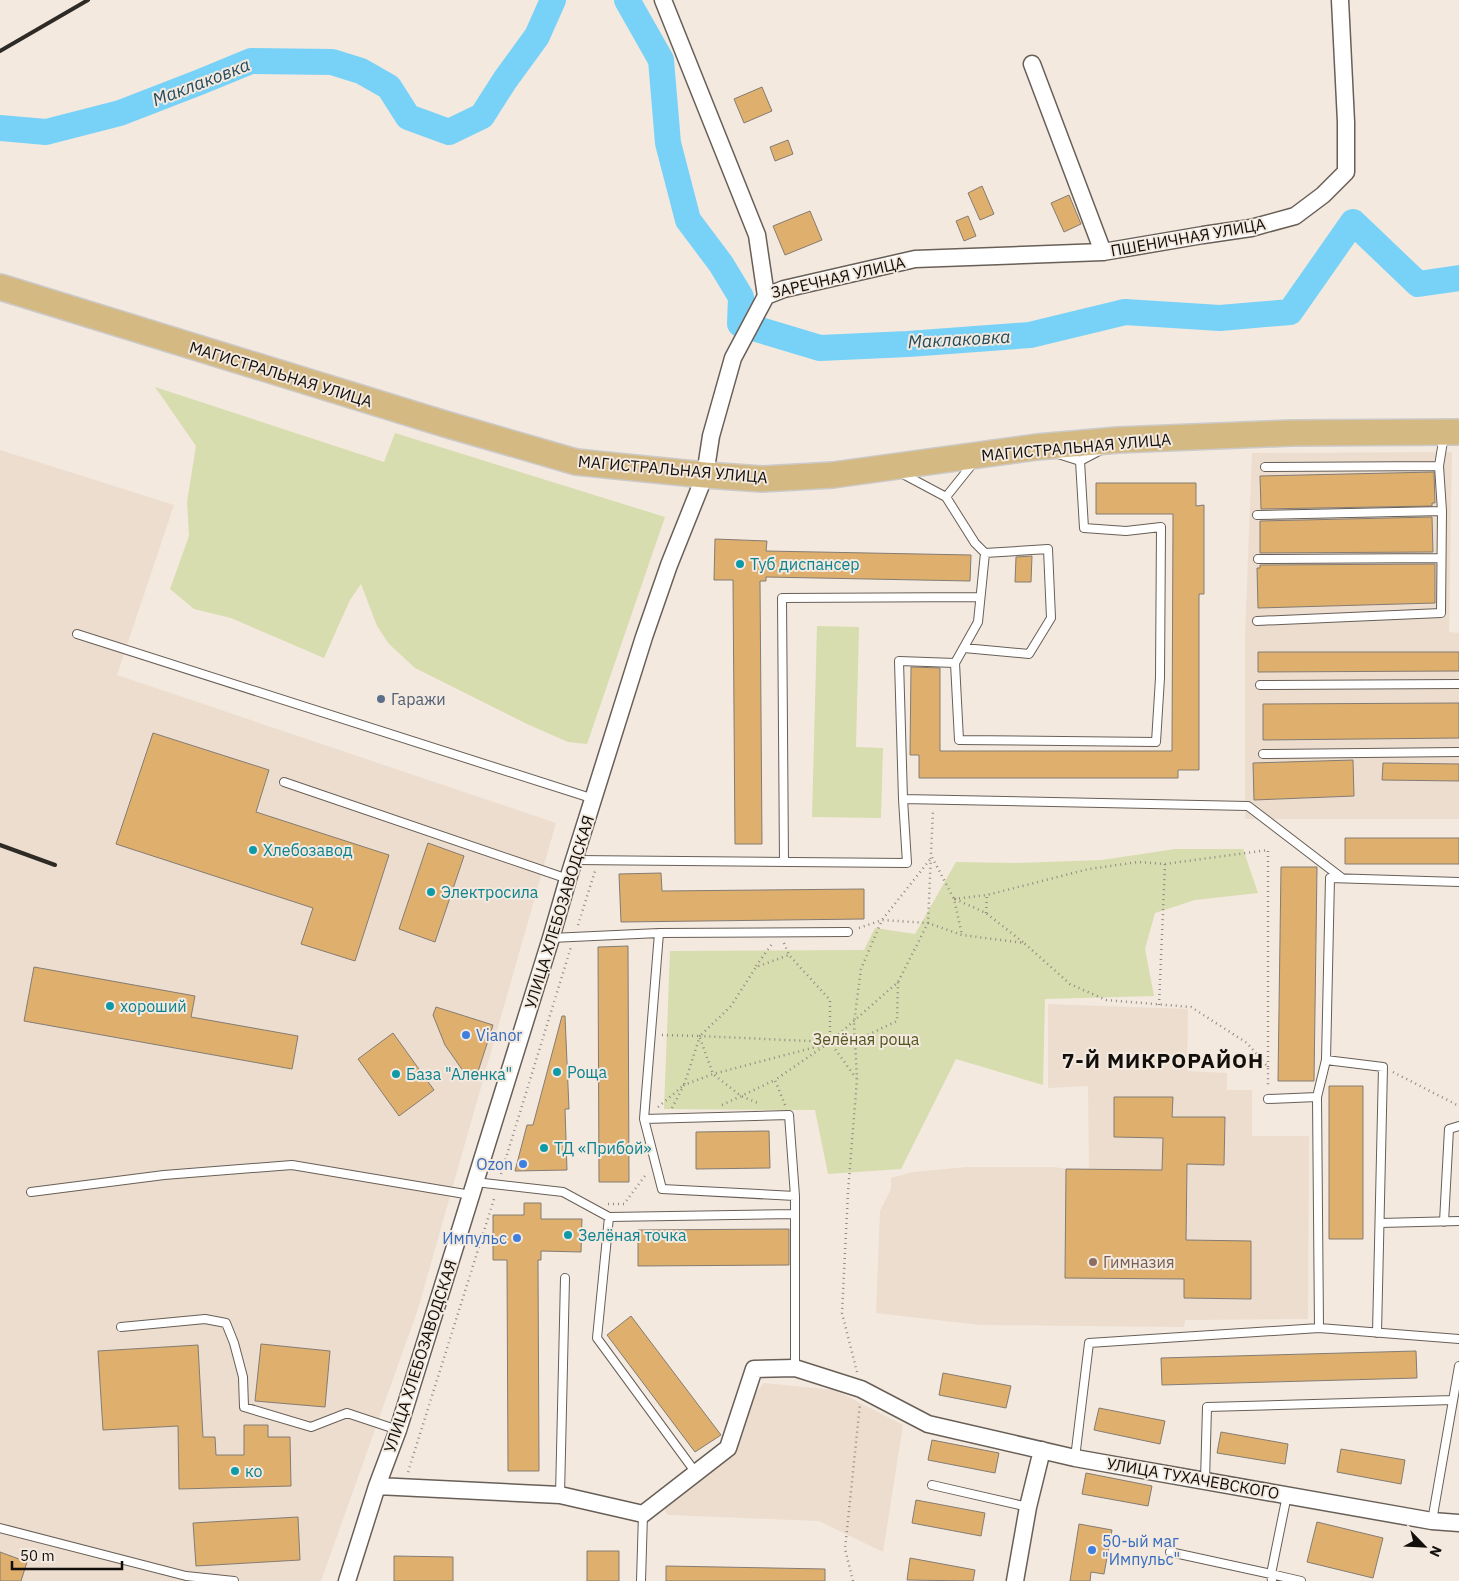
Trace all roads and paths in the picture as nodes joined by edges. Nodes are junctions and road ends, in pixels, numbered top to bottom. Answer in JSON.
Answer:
{"nodes":[{"id":1,"x":663,"y":0,"type":"edge"},
{"id":2,"x":1340,"y":0,"type":"edge"},
{"id":3,"x":1032,"y":64,"type":"dead end"},
{"id":4,"x":1103,"y":252,"type":"junction"},
{"id":5,"x":0,"y":287,"type":"edge"},
{"id":6,"x":766,"y":296,"type":"junction"},
{"id":7,"x":1452,"y":432,"type":"edge"},
{"id":8,"x":1118,"y":440,"type":"junction"},
{"id":9,"x":1037,"y":447,"type":"junction"},
{"id":10,"x":980,"y":455,"type":"junction"},
{"id":11,"x":1080,"y":461,"type":"junction"},
{"id":12,"x":888,"y":466,"type":"junction"},
{"id":13,"x":1439,"y":466,"type":"junction"},
{"id":14,"x":1265,"y":467,"type":"dead end"},
{"id":15,"x":705,"y":475,"type":"junction"},
{"id":16,"x":946,"y":497,"type":"junction"},
{"id":17,"x":1442,"y":511,"type":"junction"},
{"id":18,"x":1257,"y":515,"type":"dead end"},
{"id":19,"x":986,"y":553,"type":"junction"},
{"id":20,"x":1442,"y":558,"type":"junction"},
{"id":21,"x":1258,"y":559,"type":"dead end"},
{"id":22,"x":980,"y":596,"type":"junction"},
{"id":23,"x":1257,"y":621,"type":"dead end"},
{"id":24,"x":77,"y":634,"type":"dead end"},
{"id":25,"x":964,"y":648,"type":"junction"},
{"id":26,"x":956,"y":663,"type":"junction"},
{"id":27,"x":1459,"y":684,"type":"edge"},
{"id":28,"x":1260,"y":685,"type":"dead end"},
{"id":29,"x":1459,"y":752,"type":"edge"},
{"id":30,"x":1263,"y":754,"type":"dead end"},
{"id":31,"x":284,"y":782,"type":"dead end"},
{"id":32,"x":594,"y":799,"type":"junction"},
{"id":33,"x":903,"y":799,"type":"junction"},
{"id":34,"x":934,"y":800,"type":"junction"},
{"id":35,"x":932,"y":857,"type":"junction"},
{"id":36,"x":575,"y":860,"type":"junction"},
{"id":37,"x":784,"y":862,"type":"junction"},
{"id":38,"x":1165,"y":864,"type":"junction"},
{"id":39,"x":1342,"y":878,"type":"junction"},
{"id":40,"x":568,"y":879,"type":"junction"},
{"id":41,"x":1459,"y":882,"type":"edge"},
{"id":42,"x":987,"y":894,"type":"junction"},
{"id":43,"x":954,"y":899,"type":"junction"},
{"id":44,"x":986,"y":913,"type":"junction"},
{"id":45,"x":882,"y":920,"type":"junction"},
{"id":46,"x":928,"y":924,"type":"junction"},
{"id":47,"x":779,"y":932,"type":"junction"},
{"id":48,"x":848,"y":932,"type":"joint"},
{"id":49,"x":659,"y":933,"type":"junction"},
{"id":50,"x":962,"y":935,"type":"junction"},
{"id":51,"x":551,"y":938,"type":"junction"},
{"id":52,"x":1024,"y":943,"type":"junction"},
{"id":53,"x":789,"y":955,"type":"junction"},
{"id":54,"x":756,"y":967,"type":"junction"},
{"id":55,"x":898,"y":982,"type":"junction"},
{"id":56,"x":1159,"y":1005,"type":"junction"},
{"id":57,"x":854,"y":1023,"type":"junction"},
{"id":58,"x":651,"y":1035,"type":"junction"},
{"id":59,"x":700,"y":1036,"type":"junction"},
{"id":60,"x":855,"y":1041,"type":"junction"},
{"id":61,"x":830,"y":1042,"type":"junction"},
{"id":62,"x":1326,"y":1060,"type":"junction"},
{"id":63,"x":1268,"y":1067,"type":"junction"},
{"id":64,"x":1383,"y":1067,"type":"junction"},
{"id":65,"x":713,"y":1074,"type":"junction"},
{"id":66,"x":856,"y":1079,"type":"junction"},
{"id":67,"x":775,"y":1080,"type":"junction"},
{"id":68,"x":684,"y":1085,"type":"junction"},
{"id":69,"x":741,"y":1096,"type":"junction"},
{"id":70,"x":1317,"y":1097,"type":"junction"},
{"id":71,"x":1268,"y":1099,"type":"joint"},
{"id":72,"x":1459,"y":1106,"type":"edge"},
{"id":73,"x":789,"y":1115,"type":"junction"},
{"id":74,"x":698,"y":1118,"type":"junction"},
{"id":75,"x":667,"y":1119,"type":"junction"},
{"id":76,"x":644,"y":1120,"type":"junction"},
{"id":77,"x":1459,"y":1126,"type":"edge"},
{"id":78,"x":655,"y":1161,"type":"junction"},
{"id":79,"x":473,"y":1188,"type":"junction"},
{"id":80,"x":31,"y":1192,"type":"dead end"},
{"id":81,"x":794,"y":1196,"type":"junction"},
{"id":82,"x":582,"y":1203,"type":"junction"},
{"id":83,"x":795,"y":1214,"type":"junction"},
{"id":84,"x":609,"y":1217,"type":"junction"},
{"id":85,"x":1459,"y":1221,"type":"edge"},
{"id":86,"x":1380,"y":1222,"type":"junction"},
{"id":87,"x":1444,"y":1222,"type":"junction"},
{"id":88,"x":565,"y":1278,"type":"dead end"},
{"id":89,"x":121,"y":1327,"type":"dead end"},
{"id":90,"x":1320,"y":1328,"type":"junction"},
{"id":91,"x":1377,"y":1333,"type":"junction"},
{"id":92,"x":1459,"y":1339,"type":"edge"},
{"id":93,"x":795,"y":1368,"type":"junction"},
{"id":94,"x":1459,"y":1371,"type":"edge"},
{"id":95,"x":861,"y":1390,"type":"junction"},
{"id":96,"x":1453,"y":1400,"type":"junction"},
{"id":97,"x":398,"y":1430,"type":"junction"},
{"id":98,"x":1042,"y":1450,"type":"junction"},
{"id":99,"x":1074,"y":1458,"type":"junction"},
{"id":100,"x":696,"y":1472,"type":"junction"},
{"id":101,"x":1205,"y":1481,"type":"junction"},
{"id":102,"x":932,"y":1485,"type":"dead end"},
{"id":103,"x":378,"y":1486,"type":"junction"},
{"id":104,"x":560,"y":1495,"type":"junction"},
{"id":105,"x":1287,"y":1495,"type":"junction"},
{"id":106,"x":1028,"y":1507,"type":"junction"},
{"id":107,"x":643,"y":1514,"type":"junction"},
{"id":108,"x":1432,"y":1521,"type":"junction"},
{"id":109,"x":1459,"y":1523,"type":"edge"},
{"id":110,"x":0,"y":1528,"type":"edge"},
{"id":111,"x":1170,"y":1552,"type":"dead end"},
{"id":112,"x":1271,"y":1578,"type":"edge"},
{"id":113,"x":234,"y":1581,"type":"edge"},
{"id":114,"x":347,"y":1581,"type":"edge"},
{"id":115,"x":641,"y":1581,"type":"edge"},
{"id":116,"x":853,"y":1581,"type":"edge"},
{"id":117,"x":1015,"y":1581,"type":"edge"},
{"id":118,"x":1301,"y":1581,"type":"edge"}],
"edges":[{"from":1,"to":6,"type":"street","name":"ЗАРЕЧНАЯ УЛИЦА"},
{"from":2,"to":4,"type":"street","name":"ПШЕНИЧНАЯ УЛИЦА"},
{"from":3,"to":4,"type":"street"},
{"from":4,"to":6,"type":"street","name":"ЗАРЕЧНАЯ УЛИЦА"},
{"from":5,"to":15,"type":"main road","name":"МАГИСТРАЛЬНАЯ УЛИЦА"},
{"from":6,"to":15,"type":"street","name":"УЛИЦА ХЛЕБОЗАВОДСКАЯ"},
{"from":7,"to":8,"type":"main road","name":"МАГИСТРАЛЬНАЯ УЛИЦА"},
{"from":7,"to":13,"type":"lane"},
{"from":8,"to":9,"type":"main road","name":"МАГИСТРАЛЬНАЯ УЛИЦА"},
{"from":8,"to":11,"type":"lane"},
{"from":9,"to":10,"type":"main road","name":"МАГИСТРАЛЬНАЯ УЛИЦА"},
{"from":9,"to":11,"type":"lane"},
{"from":10,"to":12,"type":"main road","name":"МАГИСТРАЛЬНАЯ УЛИЦА"},
{"from":10,"to":16,"type":"lane"},
{"from":11,"to":26,"type":"lane"},
{"from":12,"to":15,"type":"main road","name":"МАГИСТРАЛЬНАЯ УЛИЦА"},
{"from":12,"to":16,"type":"lane"},
{"from":13,"to":14,"type":"lane"},
{"from":13,"to":17,"type":"lane"},
{"from":15,"to":32,"type":"street","name":"УЛИЦА ХЛЕБОЗАВОДСКАЯ"},
{"from":16,"to":19,"type":"lane"},
{"from":17,"to":18,"type":"lane"},
{"from":17,"to":20,"type":"lane"},
{"from":19,"to":22,"type":"lane"},
{"from":19,"to":25,"type":"lane"},
{"from":20,"to":21,"type":"lane"},
{"from":20,"to":23,"type":"lane"},
{"from":22,"to":25,"type":"lane"},
{"from":22,"to":37,"type":"lane"},
{"from":24,"to":32,"type":"lane"},
{"from":25,"to":26,"type":"lane"},
{"from":26,"to":33,"type":"lane"},
{"from":27,"to":28,"type":"lane"},
{"from":29,"to":30,"type":"lane"},
{"from":31,"to":40,"type":"lane"},
{"from":32,"to":36,"type":"street","name":"УЛИЦА ХЛЕБОЗАВОДСКАЯ"},
{"from":33,"to":34,"type":"lane"},
{"from":33,"to":37,"type":"lane"},
{"from":34,"to":35,"type":"path"},
{"from":34,"to":39,"type":"lane"},
{"from":35,"to":43,"type":"path"},
{"from":35,"to":45,"type":"path"},
{"from":35,"to":46,"type":"path"},
{"from":36,"to":37,"type":"lane"},
{"from":36,"to":40,"type":"street","name":"УЛИЦА ХЛЕБОЗАВОДСКАЯ"},
{"from":38,"to":42,"type":"path"},
{"from":38,"to":56,"type":"path"},
{"from":38,"to":63,"type":"path"},
{"from":39,"to":41,"type":"lane"},
{"from":39,"to":62,"type":"lane"},
{"from":40,"to":51,"type":"street","name":"УЛИЦА ХЛЕБОЗАВОДСКАЯ"},
{"from":42,"to":43,"type":"path"},
{"from":42,"to":44,"type":"path"},
{"from":43,"to":44,"type":"path"},
{"from":43,"to":50,"type":"path"},
{"from":44,"to":52,"type":"path"},
{"from":45,"to":46,"type":"path"},
{"from":45,"to":48,"type":"path"},
{"from":45,"to":57,"type":"path"},
{"from":46,"to":50,"type":"path"},
{"from":46,"to":55,"type":"path"},
{"from":47,"to":48,"type":"lane"},
{"from":47,"to":49,"type":"lane"},
{"from":47,"to":53,"type":"path"},
{"from":47,"to":54,"type":"path"},
{"from":49,"to":51,"type":"lane"},
{"from":49,"to":58,"type":"lane"},
{"from":50,"to":52,"type":"path"},
{"from":51,"to":79,"type":"street","name":"УЛИЦА ХЛЕБОЗАВОДСКАЯ"},
{"from":52,"to":56,"type":"path"},
{"from":53,"to":54,"type":"path"},
{"from":53,"to":61,"type":"path"},
{"from":54,"to":59,"type":"path"},
{"from":55,"to":57,"type":"path"},
{"from":55,"to":60,"type":"path"},
{"from":56,"to":63,"type":"path"},
{"from":57,"to":60,"type":"path"},
{"from":57,"to":61,"type":"path"},
{"from":58,"to":59,"type":"path"},
{"from":58,"to":76,"type":"lane"},
{"from":59,"to":61,"type":"path"},
{"from":59,"to":65,"type":"path"},
{"from":59,"to":68,"type":"path"},
{"from":60,"to":61,"type":"path"},
{"from":60,"to":66,"type":"path"},
{"from":61,"to":65,"type":"path"},
{"from":61,"to":66,"type":"path"},
{"from":61,"to":67,"type":"path"},
{"from":62,"to":64,"type":"lane"},
{"from":62,"to":70,"type":"lane"},
{"from":63,"to":71,"type":"path"},
{"from":64,"to":72,"type":"path"},
{"from":64,"to":86,"type":"lane"},
{"from":65,"to":68,"type":"path"},
{"from":65,"to":69,"type":"path"},
{"from":66,"to":95,"type":"path"},
{"from":67,"to":69,"type":"path"},
{"from":67,"to":73,"type":"path"},
{"from":68,"to":75,"type":"path"},
{"from":68,"to":76,"type":"path"},
{"from":69,"to":73,"type":"path"},
{"from":69,"to":74,"type":"path"},
{"from":70,"to":71,"type":"lane"},
{"from":70,"to":90,"type":"lane"},
{"from":73,"to":74,"type":"lane"},
{"from":73,"to":81,"type":"lane"},
{"from":74,"to":75,"type":"lane"},
{"from":75,"to":76,"type":"lane"},
{"from":76,"to":78,"type":"lane"},
{"from":77,"to":87,"type":"lane"},
{"from":78,"to":81,"type":"lane"},
{"from":78,"to":82,"type":"path"},
{"from":79,"to":80,"type":"lane"},
{"from":79,"to":82,"type":"lane"},
{"from":79,"to":97,"type":"street","name":"УЛИЦА ХЛЕБОЗАВОДСКАЯ"},
{"from":81,"to":83,"type":"lane"},
{"from":82,"to":84,"type":"lane"},
{"from":83,"to":84,"type":"lane"},
{"from":83,"to":93,"type":"lane"},
{"from":84,"to":100,"type":"lane"},
{"from":85,"to":87,"type":"lane"},
{"from":86,"to":87,"type":"lane"},
{"from":86,"to":91,"type":"lane"},
{"from":88,"to":104,"type":"lane"},
{"from":89,"to":97,"type":"lane"},
{"from":90,"to":91,"type":"lane"},
{"from":90,"to":99,"type":"lane"},
{"from":91,"to":92,"type":"lane"},
{"from":93,"to":95,"type":"street","name":"УЛИЦА ТУХАЧЕВСКОГО"},
{"from":93,"to":100,"type":"street","name":"УЛИЦА ТУХАЧЕВСКОГО"},
{"from":94,"to":96,"type":"lane"},
{"from":95,"to":98,"type":"street","name":"УЛИЦА ТУХАЧЕВСКОГО"},
{"from":95,"to":116,"type":"path"},
{"from":96,"to":101,"type":"lane"},
{"from":96,"to":108,"type":"lane"},
{"from":97,"to":103,"type":"street","name":"УЛИЦА ХЛЕБОЗАВОДСКАЯ"},
{"from":98,"to":99,"type":"street","name":"УЛИЦА ТУХАЧЕВСКОГО"},
{"from":98,"to":106,"type":"street"},
{"from":99,"to":101,"type":"street","name":"УЛИЦА ТУХАЧЕВСКОГО"},
{"from":100,"to":107,"type":"street"},
{"from":101,"to":105,"type":"street","name":"УЛИЦА ТУХАЧЕВСКОГО"},
{"from":102,"to":106,"type":"lane"},
{"from":103,"to":104,"type":"street"},
{"from":103,"to":114,"type":"street","name":"УЛИЦА ХЛЕБОЗАВОДСКАЯ"},
{"from":104,"to":107,"type":"street"},
{"from":105,"to":108,"type":"street","name":"УЛИЦА ТУХАЧЕВСКОГО"},
{"from":105,"to":112,"type":"lane"},
{"from":106,"to":117,"type":"street"},
{"from":107,"to":115,"type":"lane"},
{"from":108,"to":109,"type":"street","name":"УЛИЦА ТУХАЧЕВСКОГО"},
{"from":110,"to":113,"type":"lane"},
{"from":111,"to":112,"type":"lane"},
{"from":112,"to":118,"type":"lane"}]}
